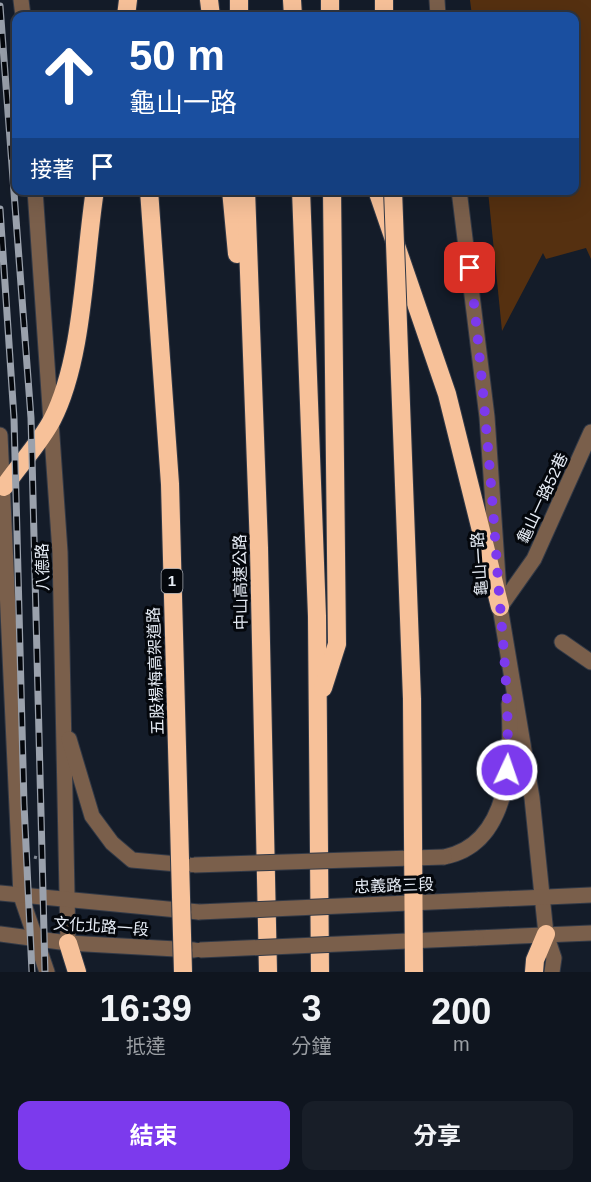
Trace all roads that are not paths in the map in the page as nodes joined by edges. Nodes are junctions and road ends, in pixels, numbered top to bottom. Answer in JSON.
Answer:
{"nodes":[{"id":1,"x":35,"y":195,"type":"edge"},
{"id":2,"x":93,"y":195,"type":"edge"},
{"id":3,"x":149,"y":195,"type":"edge"},
{"id":4,"x":231,"y":195,"type":"edge"},
{"id":5,"x":246,"y":195,"type":"edge"},
{"id":6,"x":301,"y":195,"type":"edge"},
{"id":7,"x":332,"y":195,"type":"edge"},
{"id":8,"x":379,"y":195,"type":"edge"},
{"id":9,"x":393,"y":195,"type":"edge"},
{"id":10,"x":460,"y":195,"type":"edge"},
{"id":11,"x":52,"y":420,"type":"junction"},
{"id":12,"x":591,"y":432,"type":"edge"},
{"id":13,"x":0,"y":435,"type":"edge"},
{"id":14,"x":4,"y":487,"type":"junction"},
{"id":15,"x":259,"y":548,"type":"junction"},
{"id":16,"x":3,"y":555,"type":"edge"},
{"id":17,"x":500,"y":607,"type":"junction"},
{"id":18,"x":562,"y":642,"type":"dead end"},
{"id":19,"x":506,"y":650,"type":"junction"},
{"id":20,"x":591,"y":662,"type":"edge"},
{"id":21,"x":318,"y":704,"type":"junction"},
{"id":22,"x":6,"y":711,"type":"edge"},
{"id":23,"x":63,"y":719,"type":"junction"},
{"id":24,"x":0,"y":893,"type":"edge"},
{"id":25,"x":591,"y":895,"type":"edge"},
{"id":26,"x":21,"y":896,"type":"junction"},
{"id":27,"x":543,"y":897,"type":"junction"},
{"id":28,"x":67,"y":901,"type":"junction"},
{"id":29,"x":199,"y":912,"type":"joint"},
{"id":30,"x":591,"y":933,"type":"edge"},
{"id":31,"x":0,"y":934,"type":"edge"},
{"id":32,"x":546,"y":934,"type":"junction"},
{"id":33,"x":34,"y":939,"type":"junction"},
{"id":34,"x":68,"y":943,"type":"junction"},
{"id":35,"x":47,"y":972,"type":"edge"},
{"id":36,"x":77,"y":972,"type":"edge"},
{"id":37,"x":183,"y":972,"type":"edge"},
{"id":38,"x":268,"y":972,"type":"edge"},
{"id":39,"x":320,"y":972,"type":"edge"},
{"id":40,"x":414,"y":972,"type":"edge"},
{"id":41,"x":534,"y":972,"type":"edge"},
{"id":42,"x":552,"y":972,"type":"edge"}],
"edges":[{"from":1,"to":11,"type":"street","name":"八德路"},
{"from":2,"to":11,"type":"highway"},
{"from":3,"to":37,"type":"highway","name":"五股楊梅高架道路","number":"1","bridge":true},
{"from":4,"to":15,"type":"highway"},
{"from":5,"to":15,"type":"highway","name":"中山高速公路"},
{"from":6,"to":21,"type":"highway"},
{"from":7,"to":21,"type":"highway"},
{"from":8,"to":17,"type":"highway"},
{"from":9,"to":40,"type":"highway","bridge":true},
{"from":10,"to":17,"type":"street","name":"龜山一路"},
{"from":11,"to":14,"type":"highway"},
{"from":11,"to":23,"type":"street","name":"八德路"},
{"from":12,"to":17,"type":"street","name":"龜山一路52巷"},
{"from":13,"to":14,"type":"street"},
{"from":14,"to":16,"type":"street"},
{"from":15,"to":38,"type":"highway","name":"中山高速公路"},
{"from":16,"to":22,"type":"street"},
{"from":17,"to":19,"type":"street","name":"龜山一路"},
{"from":18,"to":20,"type":"street"},
{"from":19,"to":23,"type":"street","bridge":true},
{"from":19,"to":27,"type":"street","name":"龜山一路"},
{"from":21,"to":39,"type":"highway"},
{"from":22,"to":26,"type":"street"},
{"from":23,"to":28,"type":"street","name":"八德路"},
{"from":24,"to":26,"type":"street","name":"文化北路一段"},
{"from":25,"to":27,"type":"street","name":"忠義路三段"},
{"from":26,"to":28,"type":"street","name":"文化北路一段"},
{"from":26,"to":33,"type":"street"},
{"from":27,"to":29,"type":"street","name":"忠義路三段","bridge":true},
{"from":27,"to":32,"type":"street","name":"龜山一路"},
{"from":28,"to":29,"type":"street","name":"文化北路一段"},
{"from":28,"to":34,"type":"street","name":"八德路"},
{"from":30,"to":32,"type":"street"},
{"from":31,"to":33,"type":"street","name":"文化北路一段"},
{"from":32,"to":34,"type":"street","name":"文化北路一段","bridge":true},
{"from":32,"to":41,"type":"highway"},
{"from":32,"to":42,"type":"street","name":"龜山一路"},
{"from":33,"to":34,"type":"street","name":"文化北路一段"},
{"from":33,"to":35,"type":"street"},
{"from":34,"to":36,"type":"highway"}]}
